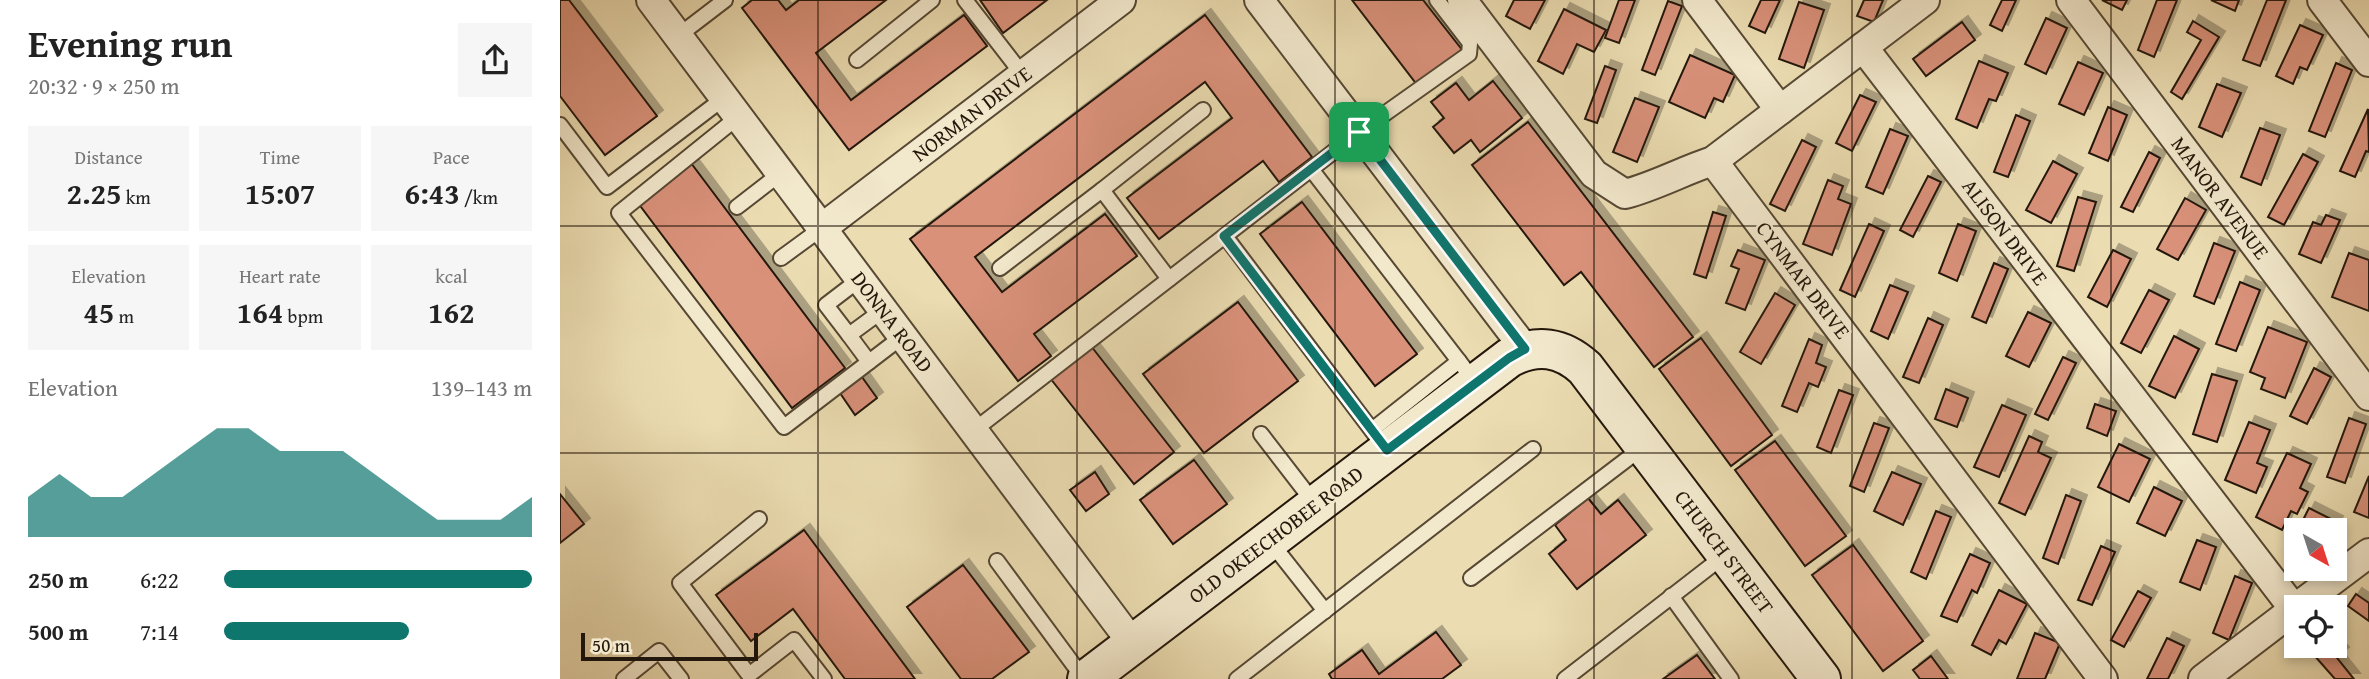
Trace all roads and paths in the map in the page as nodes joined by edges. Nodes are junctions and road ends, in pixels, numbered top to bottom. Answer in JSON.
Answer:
{"nodes":[{"id":1,"x":651,"y":0,"type":"edge"},
{"id":2,"x":725,"y":0,"type":"edge"},
{"id":3,"x":932,"y":0,"type":"edge"},
{"id":4,"x":965,"y":0,"type":"edge"},
{"id":5,"x":1121,"y":0,"type":"edge"},
{"id":6,"x":1259,"y":0,"type":"edge"},
{"id":7,"x":1437,"y":0,"type":"edge"},
{"id":8,"x":1462,"y":0,"type":"edge"},
{"id":9,"x":1697,"y":0,"type":"edge"},
{"id":10,"x":1925,"y":0,"type":"edge"},
{"id":11,"x":2071,"y":0,"type":"edge"},
{"id":12,"x":2322,"y":0,"type":"edge"},
{"id":13,"x":678,"y":36,"type":"junction"},
{"id":14,"x":1863,"y":47,"type":"junction"},
{"id":15,"x":857,"y":60,"type":"dead end"},
{"id":16,"x":2369,"y":62,"type":"edge"},
{"id":17,"x":1023,"y":75,"type":"junction"},
{"id":18,"x":731,"y":107,"type":"junction"},
{"id":19,"x":1203,"y":110,"type":"dead end"},
{"id":20,"x":1780,"y":110,"type":"junction"},
{"id":21,"x":560,"y":125,"type":"edge"},
{"id":22,"x":1359,"y":132,"type":"junction"},
{"id":23,"x":1713,"y":161,"type":"junction"},
{"id":24,"x":1311,"y":169,"type":"junction"},
{"id":25,"x":781,"y":173,"type":"junction"},
{"id":26,"x":1101,"y":190,"type":"junction"},
{"id":27,"x":737,"y":207,"type":"dead end"},
{"id":28,"x":821,"y":228,"type":"junction"},
{"id":29,"x":1224,"y":236,"type":"junction"},
{"id":30,"x":781,"y":258,"type":"dead end"},
{"id":31,"x":1000,"y":268,"type":"dead end"},
{"id":32,"x":860,"y":279,"type":"junction"},
{"id":33,"x":1169,"y":279,"type":"junction"},
{"id":34,"x":883,"y":310,"type":"junction"},
{"id":35,"x":849,"y":335,"type":"junction"},
{"id":36,"x":902,"y":336,"type":"junction"},
{"id":37,"x":1525,"y":349,"type":"junction"},
{"id":38,"x":869,"y":362,"type":"junction"},
{"id":39,"x":1468,"y":372,"type":"junction"},
{"id":40,"x":2369,"y":396,"type":"edge"},
{"id":41,"x":973,"y":431,"type":"junction"},
{"id":42,"x":1261,"y":434,"type":"dead end"},
{"id":43,"x":1636,"y":436,"type":"junction"},
{"id":44,"x":1379,"y":440,"type":"junction"},
{"id":45,"x":1533,"y":449,"type":"dead end"},
{"id":46,"x":1316,"y":505,"type":"junction"},
{"id":47,"x":759,"y":519,"type":"dead end"},
{"id":48,"x":1269,"y":540,"type":"junction"},
{"id":49,"x":2369,"y":553,"type":"edge"},
{"id":50,"x":1726,"y":554,"type":"junction"},
{"id":51,"x":997,"y":561,"type":"dead end"},
{"id":52,"x":1471,"y":578,"type":"dead end"},
{"id":53,"x":2286,"y":595,"type":"edge"},
{"id":54,"x":2313,"y":595,"type":"edge"},
{"id":55,"x":1671,"y":596,"type":"junction"},
{"id":56,"x":1325,"y":611,"type":"junction"},
{"id":57,"x":2284,"y":617,"type":"edge"},
{"id":58,"x":1133,"y":645,"type":"junction"},
{"id":59,"x":624,"y":679,"type":"edge"},
{"id":60,"x":681,"y":679,"type":"edge"},
{"id":61,"x":824,"y":679,"type":"edge"},
{"id":62,"x":1086,"y":679,"type":"edge"},
{"id":63,"x":1237,"y":679,"type":"edge"},
{"id":64,"x":1565,"y":679,"type":"edge"},
{"id":65,"x":1731,"y":679,"type":"edge"},
{"id":66,"x":1821,"y":679,"type":"edge"},
{"id":67,"x":2103,"y":679,"type":"edge"},
{"id":68,"x":2203,"y":679,"type":"edge"}],
"edges":[{"from":1,"to":13,"type":"street","name":"DONNA ROAD"},
{"from":2,"to":13,"type":"lane"},
{"from":3,"to":15,"type":"lane"},
{"from":4,"to":17,"type":"lane"},
{"from":5,"to":17,"type":"street","name":"NORMAN DRIVE"},
{"from":6,"to":22,"type":"street"},
{"from":7,"to":22,"type":"lane"},
{"from":8,"to":23,"type":"street"},
{"from":9,"to":20,"type":"street"},
{"from":10,"to":14,"type":"street"},
{"from":11,"to":40,"type":"street","name":"MANOR AVENUE"},
{"from":12,"to":16,"type":"street"},
{"from":13,"to":18,"type":"street","name":"DONNA ROAD"},
{"from":14,"to":20,"type":"street"},
{"from":14,"to":53,"type":"street","name":"ALISON DRIVE"},
{"from":17,"to":28,"type":"street","name":"NORMAN DRIVE"},
{"from":18,"to":21,"type":"lane"},
{"from":18,"to":25,"type":"street","name":"DONNA ROAD"},
{"from":18,"to":38,"type":"lane"},
{"from":19,"to":26,"type":"lane"},
{"from":20,"to":23,"type":"street"},
{"from":22,"to":24,"type":"lane"},
{"from":22,"to":37,"type":"street"},
{"from":23,"to":67,"type":"street","name":"CYNMAR DRIVE"},
{"from":24,"to":29,"type":"lane"},
{"from":24,"to":39,"type":"lane"},
{"from":25,"to":27,"type":"lane"},
{"from":25,"to":28,"type":"street","name":"DONNA ROAD"},
{"from":26,"to":31,"type":"lane"},
{"from":26,"to":33,"type":"lane"},
{"from":28,"to":30,"type":"lane"},
{"from":28,"to":32,"type":"street","name":"DONNA ROAD"},
{"from":29,"to":33,"type":"lane"},
{"from":29,"to":44,"type":"lane"},
{"from":32,"to":34,"type":"street","name":"DONNA ROAD"},
{"from":32,"to":35,"type":"lane"},
{"from":33,"to":41,"type":"lane"},
{"from":34,"to":35,"type":"lane"},
{"from":34,"to":36,"type":"street","name":"DONNA ROAD"},
{"from":35,"to":38,"type":"lane"},
{"from":36,"to":38,"type":"lane"},
{"from":36,"to":41,"type":"street","name":"DONNA ROAD"},
{"from":37,"to":39,"type":"street","name":"OLD OKEECHOBEE ROAD"},
{"from":37,"to":43,"type":"street"},
{"from":39,"to":44,"type":"street","name":"OLD OKEECHOBEE ROAD"},
{"from":41,"to":58,"type":"street","name":"DONNA ROAD"},
{"from":42,"to":46,"type":"lane"},
{"from":43,"to":50,"type":"street","name":"CHURCH STREET"},
{"from":43,"to":52,"type":"lane"},
{"from":44,"to":46,"type":"street","name":"OLD OKEECHOBEE ROAD"},
{"from":45,"to":56,"type":"lane"},
{"from":46,"to":48,"type":"street","name":"OLD OKEECHOBEE ROAD"},
{"from":47,"to":61,"type":"lane"},
{"from":48,"to":56,"type":"lane"},
{"from":48,"to":58,"type":"street","name":"OLD OKEECHOBEE ROAD"},
{"from":49,"to":54,"type":"street"},
{"from":50,"to":55,"type":"lane"},
{"from":50,"to":66,"type":"street","name":"CHURCH STREET"},
{"from":51,"to":62,"type":"lane"},
{"from":55,"to":64,"type":"lane"},
{"from":55,"to":65,"type":"lane"},
{"from":56,"to":63,"type":"lane"},
{"from":57,"to":68,"type":"street"},
{"from":58,"to":62,"type":"street","name":"OLD OKEECHOBEE ROAD"},
{"from":59,"to":60,"type":"lane"}]}
